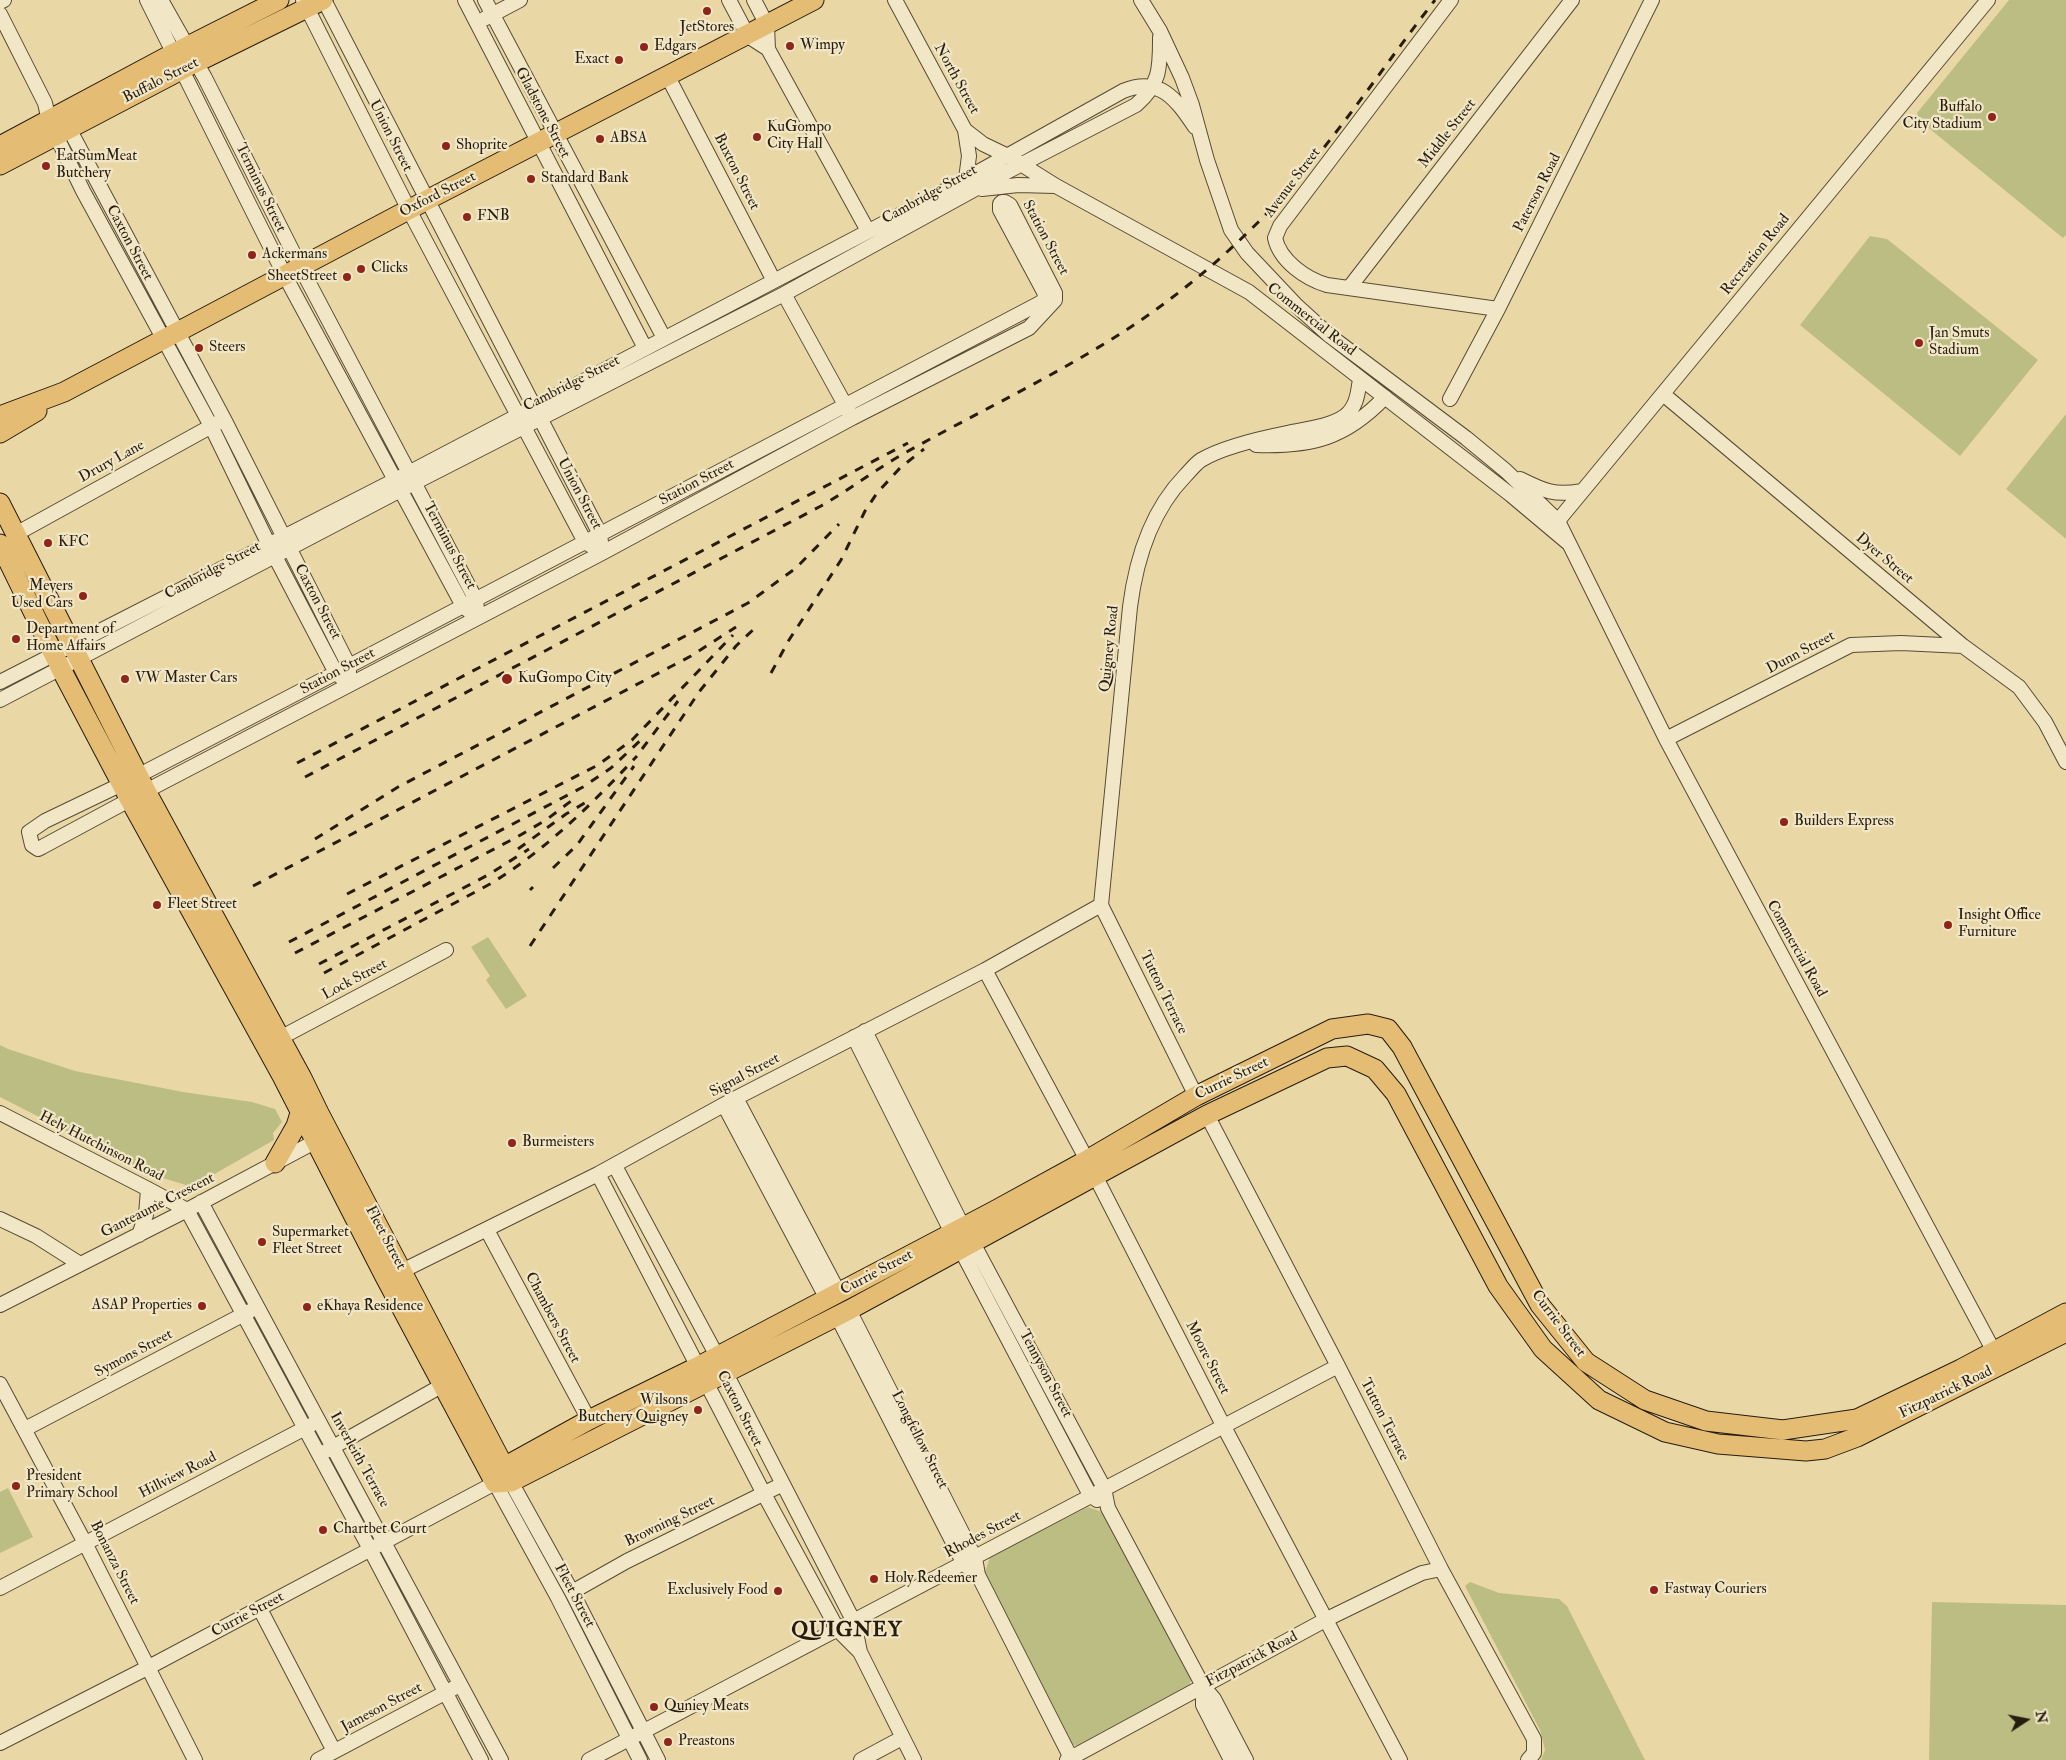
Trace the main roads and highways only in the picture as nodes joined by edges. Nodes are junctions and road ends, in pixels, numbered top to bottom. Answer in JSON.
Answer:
{"nodes":[{"id":1,"x":279,"y":0,"type":"edge"},
{"id":2,"x":814,"y":0,"type":"edge"},
{"id":3,"x":315,"y":2,"type":"edge"},
{"id":4,"x":185,"y":57,"type":"junction"},
{"id":5,"x":56,"y":120,"type":"junction"},
{"id":6,"x":0,"y":146,"type":"edge"},
{"id":7,"x":0,"y":165,"type":"edge"},
{"id":8,"x":64,"y":392,"type":"junction"},
{"id":9,"x":0,"y":416,"type":"edge"},
{"id":10,"x":0,"y":433,"type":"edge"},
{"id":11,"x":0,"y":503,"type":"edge"},
{"id":12,"x":7,"y":539,"type":"edge"},
{"id":13,"x":134,"y":787,"type":"junction"},
{"id":14,"x":183,"y":877,"type":"junction"},
{"id":15,"x":306,"y":1111,"type":"junction"},
{"id":16,"x":274,"y":1163,"type":"road end"},
{"id":17,"x":1091,"y":1168,"type":"junction"},
{"id":18,"x":360,"y":1210,"type":"junction"},
{"id":19,"x":2066,"y":1313,"type":"edge"},
{"id":20,"x":2066,"y":1332,"type":"edge"},
{"id":21,"x":1997,"y":1359,"type":"junction"},
{"id":22,"x":1857,"y":1419,"type":"joint"},
{"id":23,"x":1825,"y":1449,"type":"joint"},
{"id":24,"x":503,"y":1477,"type":"junction"}],
"edges":[{"from":1,"to":4,"type":"main road","name":"Buffalo Street"},
{"from":2,"to":8,"type":"main road","name":"Oxford Street"},
{"from":3,"to":4,"type":"main road","name":"Buffalo Street"},
{"from":4,"to":5,"type":"main road","name":"Buffalo Street"},
{"from":5,"to":6,"type":"main road","name":"Buffalo Street"},
{"from":5,"to":7,"type":"main road","name":"Buffalo Street"},
{"from":8,"to":9,"type":"main road","name":"Oxford Street"},
{"from":8,"to":10,"type":"main road","name":"Oxford Street"},
{"from":11,"to":12,"type":"main road","name":"Fleet Street"},
{"from":12,"to":13,"type":"main road","name":"Fleet Street"},
{"from":12,"to":13,"type":"main road","name":"Fleet Street"},
{"from":13,"to":14,"type":"main road","name":"Fleet Street"},
{"from":14,"to":15,"type":"main road","name":"Fleet Street"},
{"from":14,"to":15,"type":"main road","name":"Fleet Street"},
{"from":15,"to":16,"type":"main road"},
{"from":15,"to":18,"type":"main road","name":"Fleet Street"},
{"from":17,"to":22,"type":"main road","name":"Currie Street"},
{"from":17,"to":23,"type":"main road","name":"Currie Street"},
{"from":17,"to":24,"type":"main road","name":"Currie Street"},
{"from":17,"to":24,"type":"main road","name":"Currie Street"},
{"from":18,"to":24,"type":"main road","name":"Fleet Street"},
{"from":18,"to":24,"type":"main road","name":"Fleet Street"},
{"from":19,"to":21,"type":"main road","name":"Fitzpatrick Road"},
{"from":20,"to":21,"type":"main road","name":"Fitzpatrick Road"},
{"from":21,"to":22,"type":"main road","name":"Fitzpatrick Road"},
{"from":21,"to":23,"type":"main road","name":"Fitzpatrick Road"}]}
